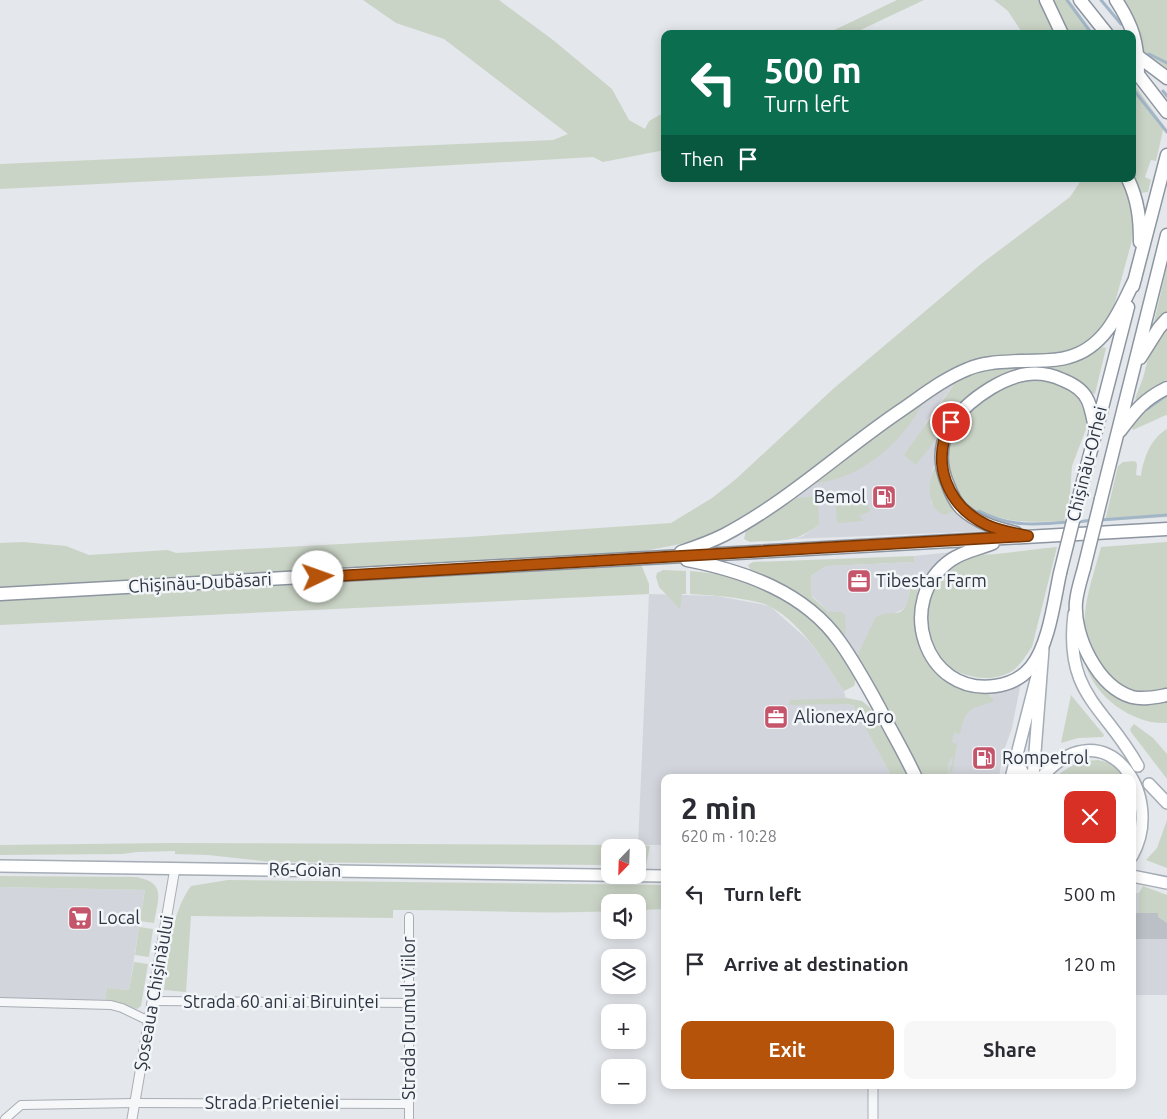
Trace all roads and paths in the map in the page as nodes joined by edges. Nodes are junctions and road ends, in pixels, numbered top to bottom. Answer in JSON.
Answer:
{"nodes":[{"id":1,"x":1046,"y":0,"type":"edge"},
{"id":2,"x":1080,"y":0,"type":"edge"},
{"id":3,"x":1116,"y":0,"type":"edge"},
{"id":4,"x":1060,"y":30,"type":"edge"},
{"id":5,"x":1105,"y":30,"type":"edge"},
{"id":6,"x":1131,"y":30,"type":"edge"},
{"id":7,"x":1136,"y":63,"type":"edge"},
{"id":8,"x":1136,"y":65,"type":"edge"},
{"id":9,"x":1167,"y":78,"type":"edge"},
{"id":10,"x":1167,"y":112,"type":"edge"},
{"id":11,"x":1167,"y":155,"type":"edge"},
{"id":12,"x":1129,"y":182,"type":"edge"},
{"id":13,"x":1167,"y":235,"type":"edge"},
{"id":14,"x":1141,"y":257,"type":"junction"},
{"id":15,"x":1135,"y":279,"type":"junction"},
{"id":16,"x":1167,"y":319,"type":"edge"},
{"id":17,"x":1132,"y":371,"type":"junction"},
{"id":18,"x":1167,"y":388,"type":"edge"},
{"id":19,"x":1096,"y":431,"type":"junction"},
{"id":20,"x":1116,"y":437,"type":"junction"},
{"id":21,"x":1167,"y":529,"type":"edge"},
{"id":22,"x":1136,"y":530,"type":"junction"},
{"id":23,"x":1028,"y":536,"type":"junction"},
{"id":24,"x":1167,"y":537,"type":"edge"},
{"id":25,"x":1007,"y":538,"type":"junction"},
{"id":26,"x":670,"y":556,"type":"junction"},
{"id":27,"x":0,"y":594,"type":"edge"},
{"id":28,"x":1075,"y":603,"type":"junction"},
{"id":29,"x":1044,"y":642,"type":"junction"},
{"id":30,"x":1042,"y":660,"type":"junction"},
{"id":31,"x":1167,"y":695,"type":"edge"},
{"id":32,"x":1015,"y":760,"type":"junction"},
{"id":33,"x":1141,"y":772,"type":"junction"},
{"id":34,"x":914,"y":774,"type":"edge"},
{"id":35,"x":1012,"y":774,"type":"edge"},
{"id":36,"x":1024,"y":774,"type":"edge"},
{"id":37,"x":1033,"y":774,"type":"edge"},
{"id":38,"x":1045,"y":774,"type":"edge"},
{"id":39,"x":1149,"y":784,"type":"junction"},
{"id":40,"x":1167,"y":803,"type":"edge"},
{"id":41,"x":1136,"y":851,"type":"edge"},
{"id":42,"x":0,"y":866,"type":"edge"},
{"id":43,"x":175,"y":868,"type":"junction"},
{"id":44,"x":661,"y":876,"type":"edge"},
{"id":45,"x":1136,"y":877,"type":"edge"},
{"id":46,"x":1167,"y":883,"type":"edge"},
{"id":47,"x":409,"y":917,"type":"dead end"},
{"id":48,"x":152,"y":1001,"type":"junction"},
{"id":49,"x":0,"y":1002,"type":"edge"},
{"id":50,"x":409,"y":1003,"type":"junction"},
{"id":51,"x":149,"y":1021,"type":"junction"},
{"id":52,"x":873,"y":1089,"type":"edge"},
{"id":53,"x":135,"y":1103,"type":"junction"},
{"id":54,"x":409,"y":1104,"type":"junction"},
{"id":55,"x":5,"y":1119,"type":"edge"},
{"id":56,"x":132,"y":1119,"type":"edge"},
{"id":57,"x":409,"y":1119,"type":"edge"},
{"id":58,"x":873,"y":1119,"type":"edge"}],
"edges":[{"from":1,"to":4,"type":"highway"},
{"from":2,"to":5,"type":"highway"},
{"from":3,"to":6,"type":"highway"},
{"from":7,"to":9,"type":"highway"},
{"from":8,"to":10,"type":"highway"},
{"from":11,"to":14,"type":"highway","name":"Chișinău-Orhei"},
{"from":12,"to":14,"type":"highway"},
{"from":13,"to":17,"type":"highway","name":"Chișinău-Orhei"},
{"from":14,"to":15,"type":"highway","name":"Chișinău-Orhei"},
{"from":15,"to":19,"type":"highway","name":"Chișinău-Orhei"},
{"from":15,"to":26,"type":"highway"},
{"from":16,"to":17,"type":"highway"},
{"from":17,"to":20,"type":"highway","name":"Chișinău-Orhei"},
{"from":18,"to":20,"type":"highway"},
{"from":19,"to":23,"type":"highway"},
{"from":19,"to":29,"type":"highway","name":"Chișinău-Orhei","bridge":true},
{"from":20,"to":28,"type":"highway","name":"Chișinău-Orhei","bridge":true},
{"from":21,"to":22,"type":"highway"},
{"from":22,"to":23,"type":"highway","name":"Chișinău-Dubăsari"},
{"from":22,"to":24,"type":"highway"},
{"from":23,"to":25,"type":"highway","name":"Chișinău-Dubăsari"},
{"from":25,"to":26,"type":"highway","name":"Chișinău-Dubăsari"},
{"from":25,"to":29,"type":"highway"},
{"from":26,"to":27,"type":"highway","name":"Chișinău-Dubăsari"},
{"from":26,"to":34,"type":"highway"},
{"from":28,"to":31,"type":"highway"},
{"from":28,"to":33,"type":"main road","name":"Chișinău-Orhei"},
{"from":29,"to":30,"type":"main road","name":"Chișinău-Orhei"},
{"from":30,"to":32,"type":"main road"},
{"from":30,"to":37,"type":"main road","name":"Chișinău-Orhei"},
{"from":32,"to":35,"type":"main road"},
{"from":32,"to":36,"type":"main road"},
{"from":33,"to":38,"type":"main road"},
{"from":33,"to":39,"type":"main road","name":"Chișinău-Orhei"},
{"from":39,"to":40,"type":"main road"},
{"from":39,"to":41,"type":"main road"},
{"from":42,"to":43,"type":"main road","name":"R6-Goian"},
{"from":43,"to":44,"type":"main road","name":"R6-Goian"},
{"from":43,"to":48,"type":"street","name":"Șoseaua Chișinăului"},
{"from":45,"to":46,"type":"main road"},
{"from":47,"to":50,"type":"street","name":"Strada Drumul Viilor"},
{"from":48,"to":50,"type":"street","name":"Strada 60 ani ai Biruinței"},
{"from":48,"to":51,"type":"street","name":"Șoseaua Chișinăului"},
{"from":49,"to":51,"type":"street"},
{"from":50,"to":54,"type":"street","name":"Strada Drumul Viilor"},
{"from":51,"to":53,"type":"street","name":"Șoseaua Chișinăului"},
{"from":52,"to":58,"type":"street"},
{"from":53,"to":54,"type":"street","name":"Strada Prieteniei"},
{"from":53,"to":55,"type":"street","name":"Strada Prieteniei"},
{"from":53,"to":56,"type":"street","name":"Șoseaua Chișinăului"},
{"from":54,"to":57,"type":"street","name":"Strada Drumul Viilor"}]}
